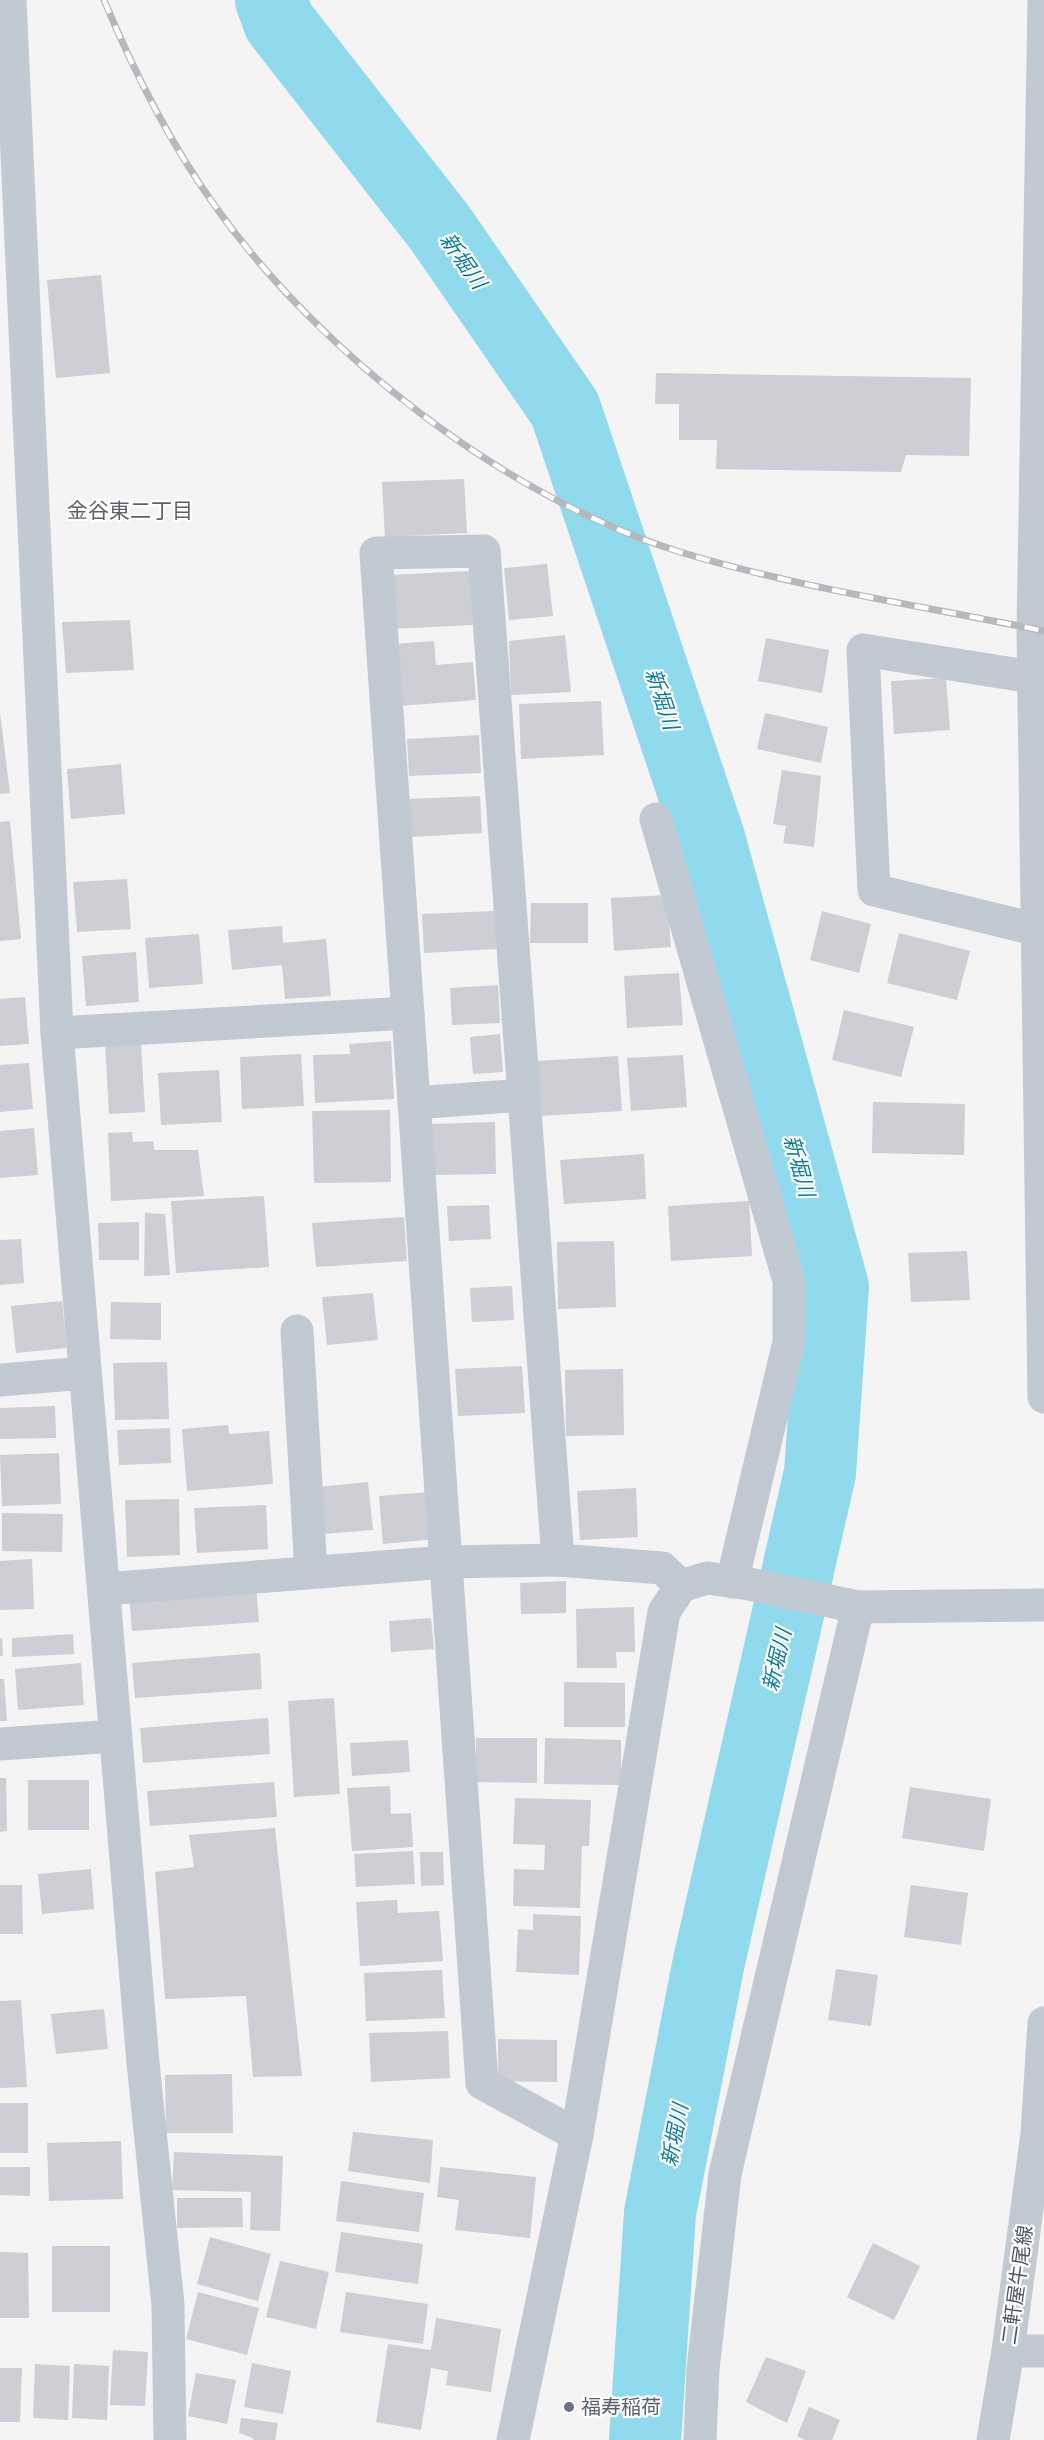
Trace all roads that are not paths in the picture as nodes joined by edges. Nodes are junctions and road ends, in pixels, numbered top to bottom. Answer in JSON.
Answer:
{"nodes":[{"id":1,"x":10,"y":0,"type":"edge"},
{"id":2,"x":1044,"y":0,"type":"edge"},
{"id":3,"x":1040,"y":492,"type":"edge"},
{"id":4,"x":1040,"y":679,"type":"edge"},
{"id":5,"x":656,"y":819,"type":"dead end"},
{"id":6,"x":1039,"y":930,"type":"junction"},
{"id":7,"x":408,"y":1013,"type":"junction"},
{"id":8,"x":57,"y":1033,"type":"junction"},
{"id":9,"x":524,"y":1095,"type":"junction"},
{"id":10,"x":414,"y":1103,"type":"junction"},
{"id":11,"x":297,"y":1331,"type":"dead end"},
{"id":12,"x":86,"y":1373,"type":"junction"},
{"id":13,"x":0,"y":1380,"type":"edge"},
{"id":14,"x":1044,"y":1397,"type":"edge"},
{"id":15,"x":558,"y":1560,"type":"junction"},
{"id":16,"x":446,"y":1562,"type":"junction"},
{"id":17,"x":311,"y":1572,"type":"junction"},
{"id":18,"x":740,"y":1583,"type":"junction"},
{"id":19,"x":681,"y":1586,"type":"junction"},
{"id":20,"x":104,"y":1589,"type":"junction"},
{"id":21,"x":846,"y":1604,"type":"junction"},
{"id":22,"x":1044,"y":1605,"type":"edge"},
{"id":23,"x":116,"y":1736,"type":"junction"},
{"id":24,"x":0,"y":1744,"type":"edge"},
{"id":25,"x":1044,"y":2023,"type":"edge"},
{"id":26,"x":577,"y":2135,"type":"junction"},
{"id":27,"x":1008,"y":2351,"type":"junction"},
{"id":28,"x":1044,"y":2351,"type":"edge"},
{"id":29,"x":170,"y":2440,"type":"edge"},
{"id":30,"x":513,"y":2440,"type":"edge"},
{"id":31,"x":700,"y":2440,"type":"edge"},
{"id":32,"x":993,"y":2440,"type":"edge"}],
"edges":[{"from":1,"to":8,"type":"street"},
{"from":2,"to":3,"type":"street"},
{"from":3,"to":4,"type":"street"},
{"from":4,"to":6,"type":"street"},
{"from":4,"to":6,"type":"street"},
{"from":5,"to":18,"type":"street"},
{"from":6,"to":14,"type":"street"},
{"from":7,"to":8,"type":"street"},
{"from":7,"to":9,"type":"street"},
{"from":7,"to":10,"type":"street"},
{"from":8,"to":12,"type":"street"},
{"from":9,"to":10,"type":"street"},
{"from":9,"to":15,"type":"street"},
{"from":10,"to":16,"type":"street"},
{"from":11,"to":17,"type":"street"},
{"from":12,"to":13,"type":"street"},
{"from":12,"to":20,"type":"street"},
{"from":15,"to":16,"type":"street"},
{"from":15,"to":19,"type":"street"},
{"from":16,"to":17,"type":"street"},
{"from":16,"to":26,"type":"street"},
{"from":17,"to":20,"type":"street"},
{"from":18,"to":19,"type":"street"},
{"from":18,"to":21,"type":"street"},
{"from":19,"to":26,"type":"street"},
{"from":20,"to":23,"type":"street"},
{"from":21,"to":22,"type":"street"},
{"from":21,"to":31,"type":"street"},
{"from":23,"to":24,"type":"street"},
{"from":23,"to":29,"type":"street"},
{"from":25,"to":27,"type":"street","name":"二軒屋牛尾線"},
{"from":26,"to":30,"type":"street"},
{"from":27,"to":28,"type":"street"},
{"from":27,"to":32,"type":"street","name":"二軒屋牛尾線"}]}
